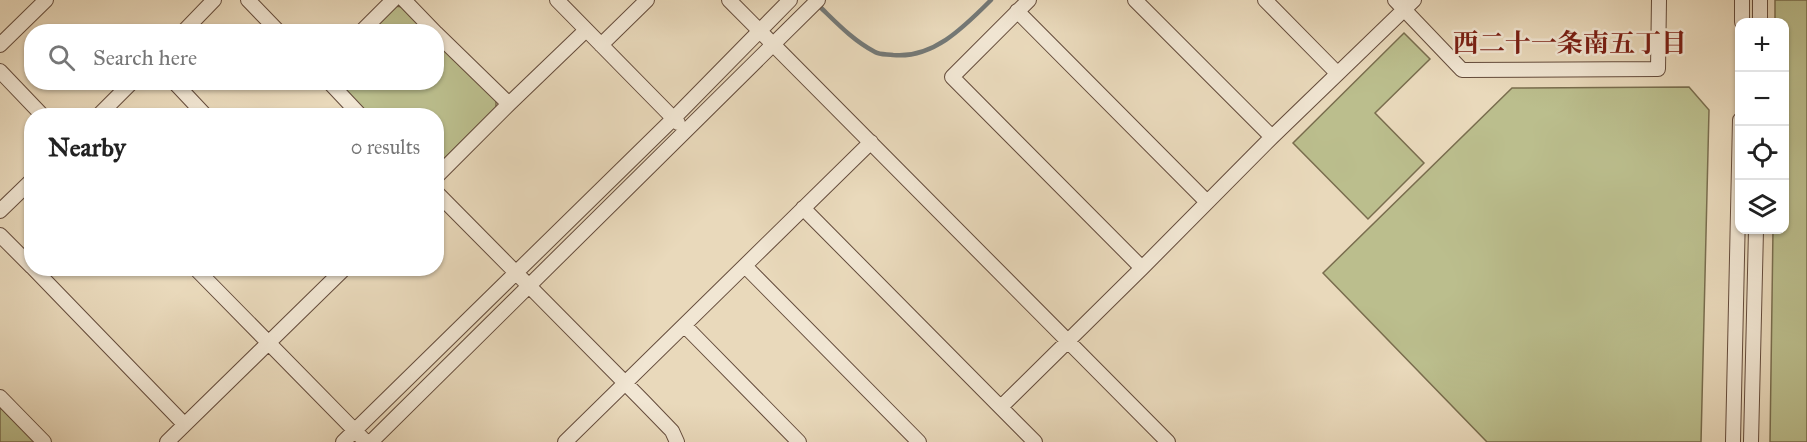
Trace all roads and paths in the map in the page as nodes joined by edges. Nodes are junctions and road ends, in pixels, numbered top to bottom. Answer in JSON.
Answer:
{"nodes":[{"id":1,"x":46,"y":0,"type":"edge"},
{"id":2,"x":214,"y":0,"type":"edge"},
{"id":3,"x":248,"y":0,"type":"edge"},
{"id":4,"x":393,"y":0,"type":"edge"},
{"id":5,"x":404,"y":0,"type":"edge"},
{"id":6,"x":557,"y":0,"type":"edge"},
{"id":7,"x":647,"y":0,"type":"edge"},
{"id":8,"x":729,"y":0,"type":"edge"},
{"id":9,"x":790,"y":0,"type":"edge"},
{"id":10,"x":818,"y":0,"type":"edge"},
{"id":11,"x":1029,"y":0,"type":"edge"},
{"id":12,"x":1135,"y":0,"type":"edge"},
{"id":13,"x":1265,"y":0,"type":"edge"},
{"id":14,"x":1659,"y":0,"type":"edge"},
{"id":15,"x":1742,"y":0,"type":"edge"},
{"id":16,"x":1760,"y":0,"type":"edge"},
{"id":17,"x":1405,"y":3,"type":"edge"},
{"id":18,"x":1017,"y":11,"type":"junction"},
{"id":19,"x":1742,"y":18,"type":"edge"},
{"id":20,"x":1760,"y":18,"type":"edge"},
{"id":21,"x":191,"y":24,"type":"edge"},
{"id":22,"x":271,"y":24,"type":"edge"},
{"id":23,"x":369,"y":24,"type":"edge"},
{"id":24,"x":428,"y":24,"type":"edge"},
{"id":25,"x":586,"y":30,"type":"junction"},
{"id":26,"x":759,"y":31,"type":"junction"},
{"id":27,"x":444,"y":40,"type":"edge"},
{"id":28,"x":0,"y":45,"type":"edge"},
{"id":29,"x":602,"y":45,"type":"junction"},
{"id":30,"x":774,"y":45,"type":"junction"},
{"id":31,"x":0,"y":71,"type":"edge"},
{"id":32,"x":1337,"y":73,"type":"junction"},
{"id":33,"x":124,"y":90,"type":"edge"},
{"id":34,"x":182,"y":90,"type":"edge"},
{"id":35,"x":337,"y":90,"type":"edge"},
{"id":36,"x":508,"y":104,"type":"junction"},
{"id":37,"x":35,"y":108,"type":"edge"},
{"id":38,"x":106,"y":108,"type":"edge"},
{"id":39,"x":198,"y":108,"type":"edge"},
{"id":40,"x":353,"y":108,"type":"edge"},
{"id":41,"x":674,"y":118,"type":"junction"},
{"id":42,"x":1740,"y":126,"type":"edge"},
{"id":43,"x":686,"y":131,"type":"junction"},
{"id":44,"x":1272,"y":137,"type":"junction"},
{"id":45,"x":871,"y":142,"type":"junction"},
{"id":46,"x":444,"y":169,"type":"edge"},
{"id":47,"x":24,"y":188,"type":"edge"},
{"id":48,"x":444,"y":200,"type":"edge"},
{"id":49,"x":1207,"y":202,"type":"junction"},
{"id":50,"x":803,"y":208,"type":"junction"},
{"id":51,"x":0,"y":211,"type":"edge"},
{"id":52,"x":1756,"y":234,"type":"edge"},
{"id":53,"x":0,"y":235,"type":"edge"},
{"id":54,"x":24,"y":260,"type":"edge"},
{"id":55,"x":745,"y":266,"type":"junction"},
{"id":56,"x":1142,"y":268,"type":"junction"},
{"id":57,"x":516,"y":272,"type":"junction"},
{"id":58,"x":40,"y":276,"type":"edge"},
{"id":59,"x":203,"y":276,"type":"edge"},
{"id":60,"x":337,"y":276,"type":"edge"},
{"id":61,"x":530,"y":286,"type":"junction"},
{"id":62,"x":685,"y":326,"type":"junction"},
{"id":63,"x":1068,"y":341,"type":"junction"},
{"id":64,"x":268,"y":342,"type":"junction"},
{"id":65,"x":626,"y":383,"type":"junction"},
{"id":66,"x":0,"y":398,"type":"edge"},
{"id":67,"x":1000,"y":407,"type":"junction"},
{"id":68,"x":184,"y":424,"type":"junction"},
{"id":69,"x":355,"y":430,"type":"junction"},
{"id":70,"x":44,"y":442,"type":"edge"},
{"id":71,"x":166,"y":442,"type":"edge"},
{"id":72,"x":343,"y":442,"type":"edge"},
{"id":73,"x":366,"y":442,"type":"edge"},
{"id":74,"x":371,"y":442,"type":"edge"},
{"id":75,"x":565,"y":442,"type":"edge"},
{"id":76,"x":677,"y":442,"type":"edge"},
{"id":77,"x":800,"y":442,"type":"edge"},
{"id":78,"x":919,"y":442,"type":"edge"},
{"id":79,"x":1035,"y":442,"type":"edge"},
{"id":80,"x":1168,"y":442,"type":"edge"},
{"id":81,"x":1732,"y":442,"type":"edge"},
{"id":82,"x":1751,"y":442,"type":"edge"}],
"edges":[{"from":1,"to":28,"type":"street"},
{"from":2,"to":21,"type":"street"},
{"from":3,"to":22,"type":"street"},
{"from":4,"to":23,"type":"street"},
{"from":5,"to":24,"type":"street"},
{"from":6,"to":25,"type":"street"},
{"from":7,"to":29,"type":"street"},
{"from":8,"to":26,"type":"street"},
{"from":9,"to":26,"type":"street"},
{"from":10,"to":30,"type":"street"},
{"from":11,"to":18,"type":"street"},
{"from":12,"to":44,"type":"street"},
{"from":13,"to":32,"type":"street"},
{"from":14,"to":17,"type":"street"},
{"from":15,"to":19,"type":"street"},
{"from":16,"to":20,"type":"street"},
{"from":17,"to":32,"type":"street"},
{"from":18,"to":49,"type":"street"},
{"from":18,"to":56,"type":"street"},
{"from":25,"to":29,"type":"street"},
{"from":25,"to":36,"type":"street"},
{"from":26,"to":30,"type":"street"},
{"from":26,"to":41,"type":"street"},
{"from":27,"to":36,"type":"street"},
{"from":29,"to":41,"type":"street"},
{"from":30,"to":43,"type":"street"},
{"from":30,"to":45,"type":"street"},
{"from":31,"to":37,"type":"street"},
{"from":32,"to":44,"type":"street"},
{"from":33,"to":38,"type":"street"},
{"from":34,"to":39,"type":"street"},
{"from":35,"to":40,"type":"street"},
{"from":36,"to":46,"type":"street"},
{"from":41,"to":43,"type":"street"},
{"from":41,"to":57,"type":"street"},
{"from":42,"to":81,"type":"street"},
{"from":43,"to":61,"type":"street"},
{"from":44,"to":49,"type":"street"},
{"from":45,"to":50,"type":"street"},
{"from":45,"to":63,"type":"street"},
{"from":47,"to":51,"type":"street"},
{"from":48,"to":57,"type":"street"},
{"from":49,"to":56,"type":"street"},
{"from":50,"to":55,"type":"street"},
{"from":50,"to":67,"type":"street"},
{"from":52,"to":82,"type":"street"},
{"from":53,"to":54,"type":"street"},
{"from":55,"to":62,"type":"street"},
{"from":55,"to":78,"type":"street"},
{"from":56,"to":63,"type":"street"},
{"from":57,"to":61,"type":"street"},
{"from":57,"to":69,"type":"street"},
{"from":58,"to":68,"type":"street"},
{"from":59,"to":64,"type":"street"},
{"from":60,"to":64,"type":"street"},
{"from":61,"to":65,"type":"street"},
{"from":61,"to":74,"type":"street"},
{"from":62,"to":65,"type":"street"},
{"from":62,"to":77,"type":"street"},
{"from":63,"to":67,"type":"street"},
{"from":63,"to":80,"type":"street"},
{"from":64,"to":68,"type":"street"},
{"from":64,"to":69,"type":"street"},
{"from":65,"to":75,"type":"street"},
{"from":65,"to":76,"type":"street"},
{"from":66,"to":70,"type":"street"},
{"from":67,"to":79,"type":"street"},
{"from":68,"to":71,"type":"street"},
{"from":69,"to":72,"type":"street"},
{"from":69,"to":73,"type":"street"}]}
